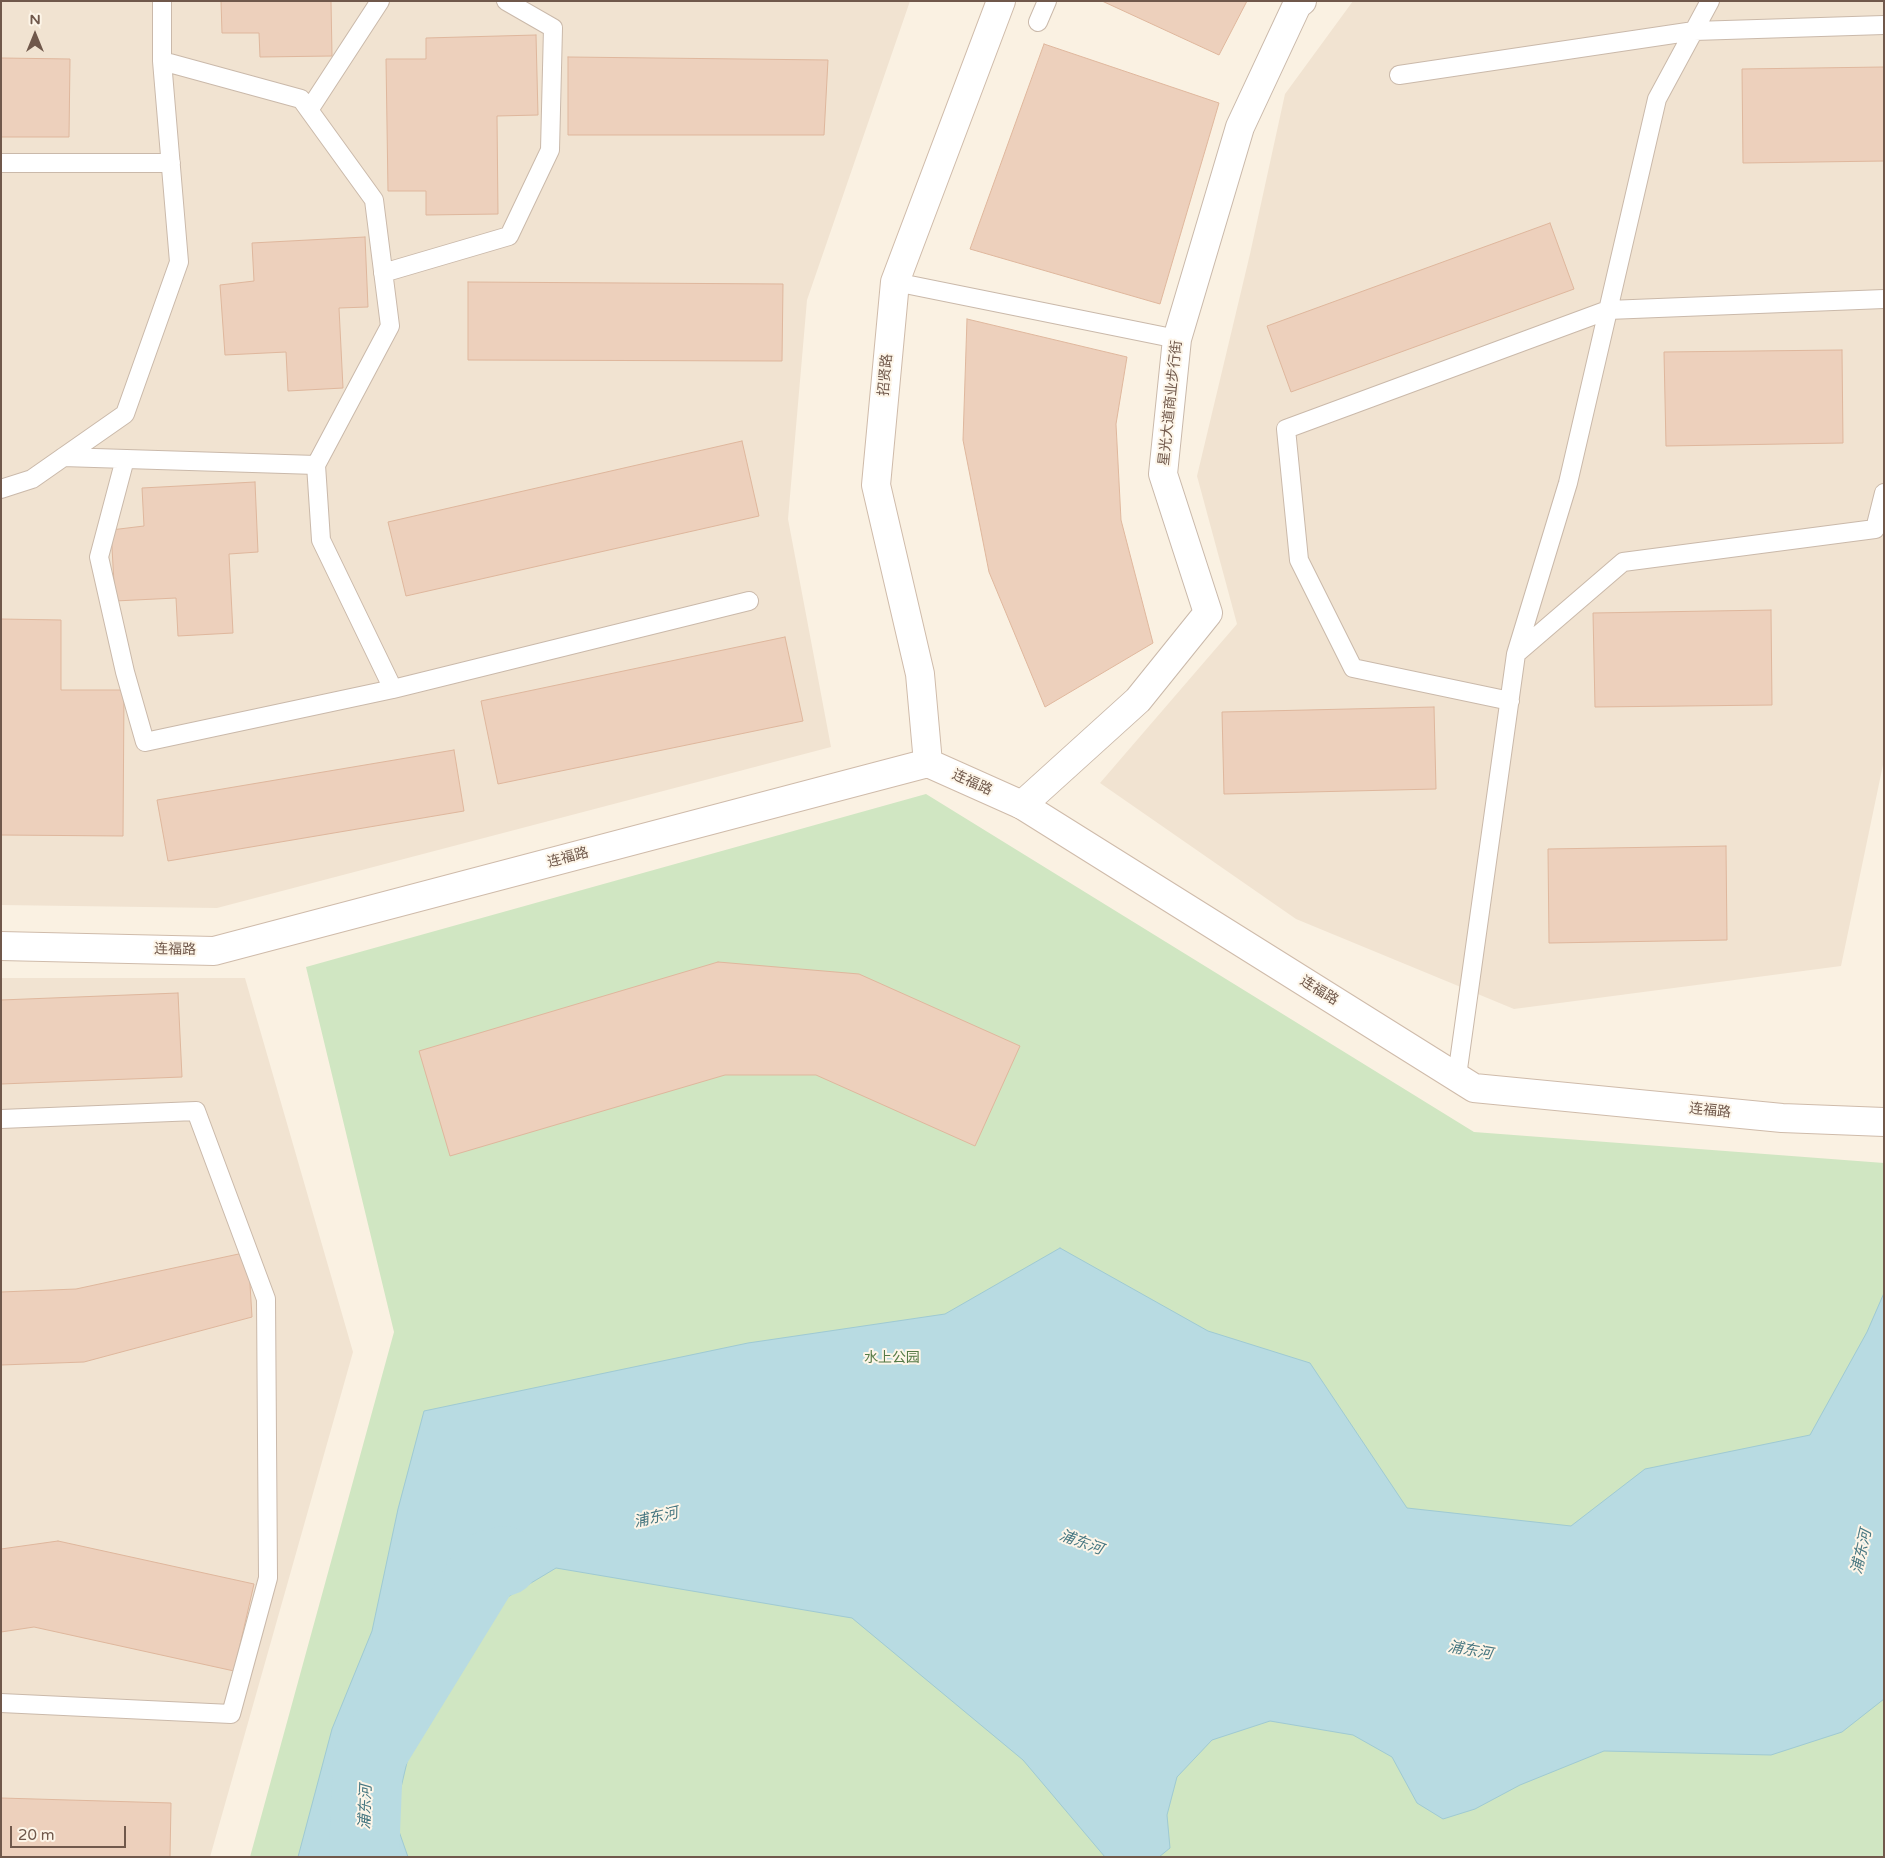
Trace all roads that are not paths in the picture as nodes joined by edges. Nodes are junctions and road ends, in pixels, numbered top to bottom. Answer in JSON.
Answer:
{"nodes":[{"id":1,"x":162,"y":1,"type":"edge"},
{"id":2,"x":380,"y":1,"type":"edge"},
{"id":3,"x":506,"y":1,"type":"edge"},
{"id":4,"x":1001,"y":1,"type":"edge"},
{"id":5,"x":1047,"y":1,"type":"edge"},
{"id":6,"x":1302,"y":1,"type":"edge"},
{"id":7,"x":1710,"y":1,"type":"edge"},
{"id":8,"x":1038,"y":22,"type":"dead end"},
{"id":9,"x":1884,"y":25,"type":"edge"},
{"id":10,"x":1694,"y":31,"type":"junction"},
{"id":11,"x":162,"y":61,"type":"junction"},
{"id":12,"x":1399,"y":75,"type":"dead end"},
{"id":13,"x":309,"y":110,"type":"junction"},
{"id":14,"x":171,"y":163,"type":"junction"},
{"id":15,"x":1,"y":164,"type":"edge"},
{"id":16,"x":383,"y":273,"type":"junction"},
{"id":17,"x":895,"y":282,"type":"junction"},
{"id":18,"x":1884,"y":299,"type":"edge"},
{"id":19,"x":1608,"y":310,"type":"junction"},
{"id":20,"x":1177,"y":339,"type":"junction"},
{"id":21,"x":63,"y":457,"type":"junction"},
{"id":22,"x":124,"y":459,"type":"junction"},
{"id":23,"x":316,"y":465,"type":"junction"},
{"id":24,"x":1,"y":489,"type":"edge"},
{"id":25,"x":1884,"y":493,"type":"edge"},
{"id":26,"x":749,"y":600,"type":"dead end"},
{"id":27,"x":1516,"y":654,"type":"junction"},
{"id":28,"x":393,"y":689,"type":"junction"},
{"id":29,"x":1510,"y":701,"type":"junction"},
{"id":30,"x":928,"y":764,"type":"junction"},
{"id":31,"x":1022,"y":805,"type":"junction"},
{"id":32,"x":1,"y":946,"type":"edge"},
{"id":33,"x":1456,"y":1076,"type":"junction"},
{"id":34,"x":1,"y":1118,"type":"edge"},
{"id":35,"x":1884,"y":1122,"type":"edge"},
{"id":36,"x":1,"y":1703,"type":"edge"}],
"edges":[{"from":1,"to":11,"type":"lane"},
{"from":2,"to":13,"type":"lane"},
{"from":3,"to":16,"type":"lane"},
{"from":4,"to":17,"type":"street","name":"招贤路"},
{"from":5,"to":8,"type":"lane"},
{"from":6,"to":20,"type":"street","name":"星光大道商业步行街"},
{"from":7,"to":10,"type":"lane"},
{"from":9,"to":10,"type":"lane"},
{"from":10,"to":12,"type":"lane"},
{"from":10,"to":19,"type":"lane"},
{"from":11,"to":13,"type":"lane"},
{"from":11,"to":14,"type":"lane"},
{"from":13,"to":16,"type":"lane"},
{"from":14,"to":15,"type":"lane"},
{"from":14,"to":21,"type":"lane"},
{"from":16,"to":23,"type":"lane"},
{"from":17,"to":20,"type":"lane"},
{"from":17,"to":30,"type":"street","name":"招贤路"},
{"from":18,"to":19,"type":"lane"},
{"from":19,"to":27,"type":"lane"},
{"from":19,"to":29,"type":"lane"},
{"from":20,"to":31,"type":"street","name":"星光大道商业步行街"},
{"from":21,"to":22,"type":"lane"},
{"from":21,"to":24,"type":"lane"},
{"from":22,"to":23,"type":"lane"},
{"from":22,"to":28,"type":"lane"},
{"from":23,"to":28,"type":"lane"},
{"from":25,"to":27,"type":"lane"},
{"from":26,"to":28,"type":"lane"},
{"from":27,"to":29,"type":"lane"},
{"from":29,"to":33,"type":"lane"},
{"from":30,"to":31,"type":"street","name":"连福路"},
{"from":30,"to":32,"type":"street","name":"连福路"},
{"from":31,"to":33,"type":"street","name":"连福路"},
{"from":33,"to":35,"type":"street","name":"连福路"},
{"from":34,"to":36,"type":"lane"}]}
